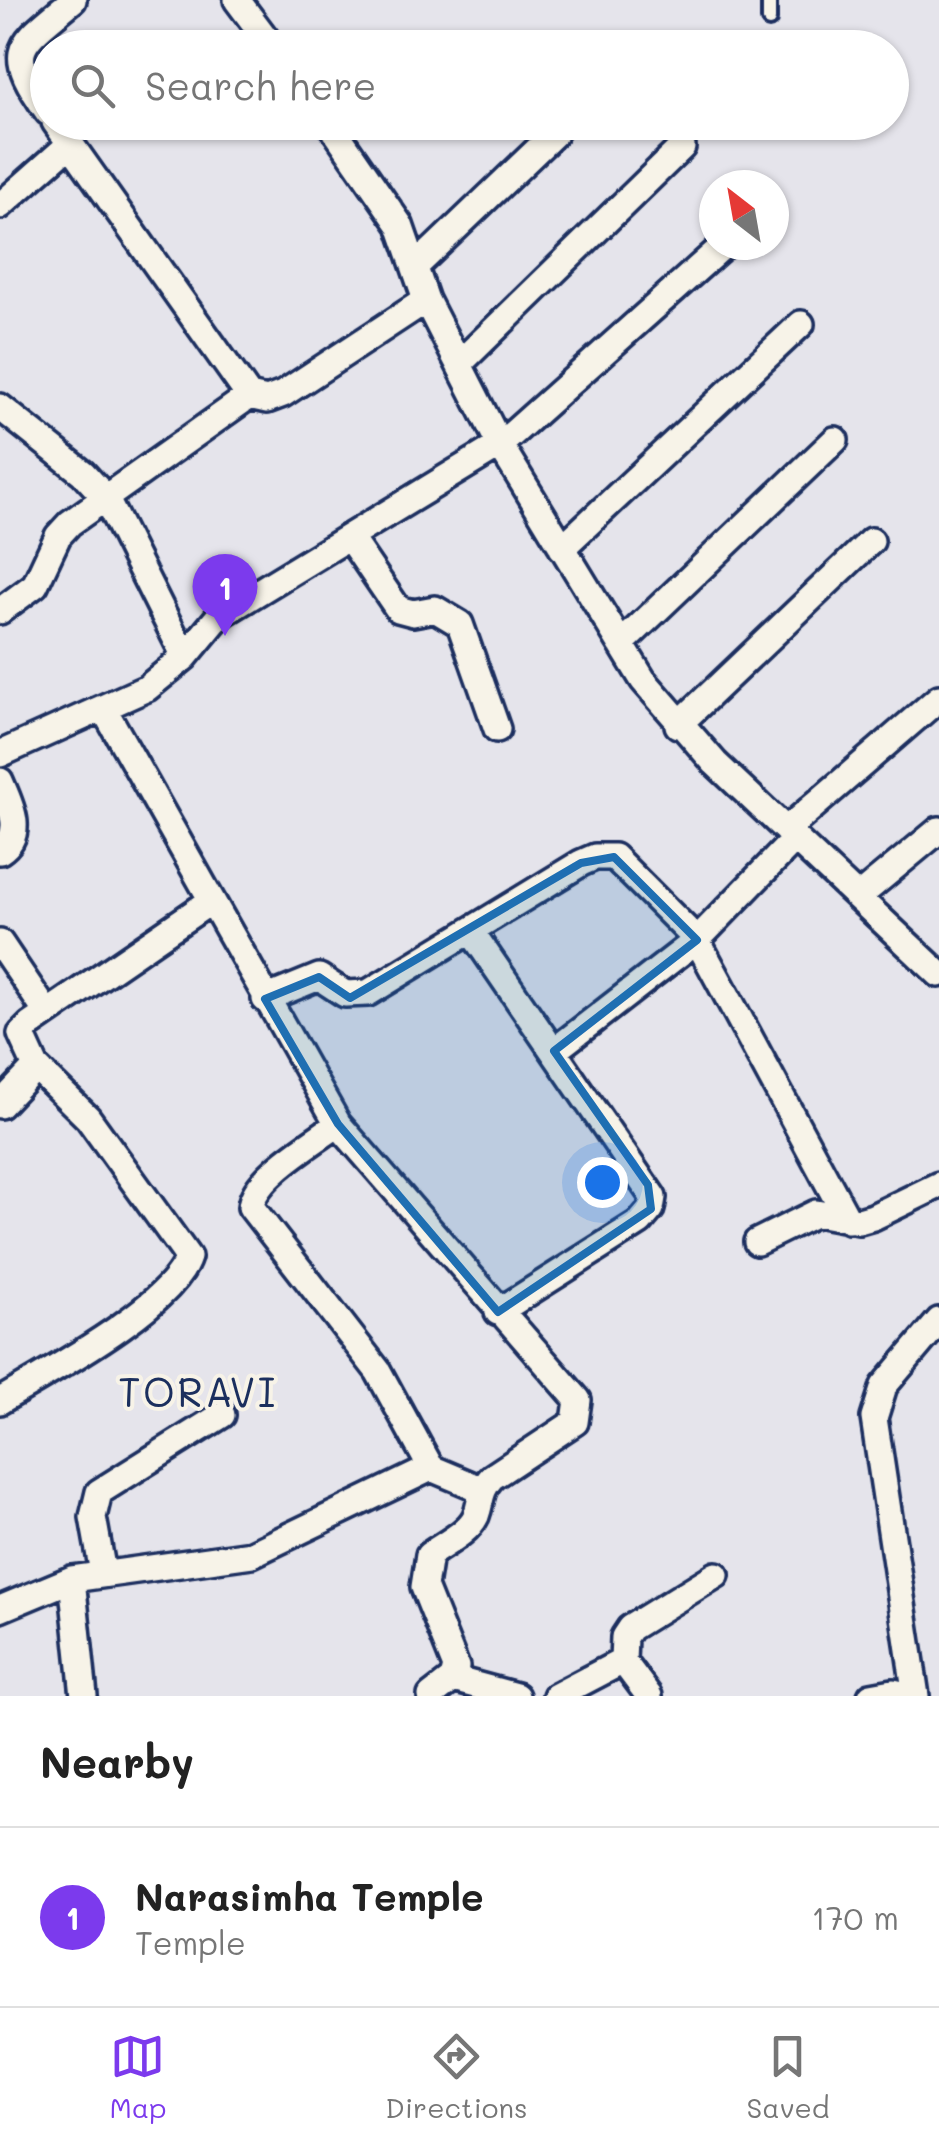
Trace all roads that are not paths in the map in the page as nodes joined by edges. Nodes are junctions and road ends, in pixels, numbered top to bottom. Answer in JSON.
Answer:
{"nodes":[{"id":1,"x":73,"y":0,"type":"edge"},
{"id":2,"x":237,"y":0,"type":"edge"},
{"id":3,"x":769,"y":0,"type":"edge"},
{"id":4,"x":769,"y":20,"type":"dead end"},
{"id":5,"x":40,"y":30,"type":"edge"},
{"id":6,"x":260,"y":30,"type":"edge"},
{"id":7,"x":30,"y":39,"type":"edge"},
{"id":8,"x":30,"y":86,"type":"edge"},
{"id":9,"x":67,"y":140,"type":"edge"},
{"id":10,"x":343,"y":140,"type":"edge"},
{"id":11,"x":547,"y":140,"type":"edge"},
{"id":12,"x":70,"y":144,"type":"junction"},
{"id":13,"x":682,"y":147,"type":"dead end"},
{"id":14,"x":0,"y":206,"type":"edge"},
{"id":15,"x":707,"y":260,"type":"edge"},
{"id":16,"x":417,"y":265,"type":"junction"},
{"id":17,"x":426,"y":300,"type":"junction"},
{"id":18,"x":801,"y":324,"type":"dead end"},
{"id":19,"x":458,"y":364,"type":"junction"},
{"id":20,"x":249,"y":396,"type":"junction"},
{"id":21,"x":0,"y":408,"type":"edge"},
{"id":22,"x":835,"y":440,"type":"dead end"},
{"id":23,"x":500,"y":445,"type":"junction"},
{"id":24,"x":105,"y":497,"type":"junction"},
{"id":25,"x":349,"y":537,"type":"junction"},
{"id":26,"x":870,"y":541,"type":"dead end"},
{"id":27,"x":562,"y":548,"type":"junction"},
{"id":28,"x":0,"y":611,"type":"edge"},
{"id":29,"x":621,"y":644,"type":"junction"},
{"id":30,"x":185,"y":657,"type":"junction"},
{"id":31,"x":939,"y":698,"type":"edge"},
{"id":32,"x":105,"y":710,"type":"junction"},
{"id":33,"x":678,"y":726,"type":"junction"},
{"id":34,"x":496,"y":729,"type":"dead end"},
{"id":35,"x":0,"y":754,"type":"edge"},
{"id":36,"x":0,"y":781,"type":"edge"},
{"id":37,"x":939,"y":830,"type":"edge"},
{"id":38,"x":791,"y":834,"type":"junction"},
{"id":39,"x":0,"y":851,"type":"edge"},
{"id":40,"x":858,"y":896,"type":"junction"},
{"id":41,"x":211,"y":902,"type":"junction"},
{"id":42,"x":470,"y":930,"type":"junction"},
{"id":43,"x":697,"y":940,"type":"junction"},
{"id":44,"x":0,"y":943,"type":"edge"},
{"id":45,"x":938,"y":970,"type":"edge"},
{"id":46,"x":265,"y":1000,"type":"junction"},
{"id":47,"x":47,"y":1013,"type":"junction"},
{"id":48,"x":554,"y":1052,"type":"junction"},
{"id":49,"x":36,"y":1068,"type":"junction"},
{"id":50,"x":0,"y":1105,"type":"edge"},
{"id":51,"x":338,"y":1124,"type":"junction"},
{"id":52,"x":939,"y":1185,"type":"edge"},
{"id":53,"x":848,"y":1220,"type":"junction"},
{"id":54,"x":758,"y":1242,"type":"dead end"},
{"id":55,"x":498,"y":1312,"type":"junction"},
{"id":56,"x":939,"y":1322,"type":"edge"},
{"id":57,"x":0,"y":1401,"type":"edge"},
{"id":58,"x":222,"y":1415,"type":"dead end"},
{"id":59,"x":431,"y":1468,"type":"junction"},
{"id":60,"x":481,"y":1489,"type":"junction"},
{"id":61,"x":102,"y":1573,"type":"junction"},
{"id":62,"x":716,"y":1574,"type":"dead end"},
{"id":63,"x":72,"y":1579,"type":"junction"},
{"id":64,"x":0,"y":1610,"type":"edge"},
{"id":65,"x":623,"y":1661,"type":"junction"},
{"id":66,"x":452,"y":1679,"type":"junction"},
{"id":67,"x":84,"y":1696,"type":"edge"},
{"id":68,"x":431,"y":1696,"type":"edge"},
{"id":69,"x":516,"y":1696,"type":"edge"},
{"id":70,"x":556,"y":1696,"type":"edge"},
{"id":71,"x":649,"y":1696,"type":"edge"},
{"id":72,"x":872,"y":1696,"type":"edge"},
{"id":73,"x":914,"y":1696,"type":"edge"}],
"edges":[{"from":1,"to":5,"type":"street"},
{"from":2,"to":6,"type":"street"},
{"from":3,"to":4,"type":"lane"},
{"from":7,"to":8,"type":"street"},
{"from":9,"to":12,"type":"street"},
{"from":10,"to":16,"type":"street"},
{"from":11,"to":16,"type":"street"},
{"from":12,"to":14,"type":"street"},
{"from":12,"to":20,"type":"street"},
{"from":13,"to":19,"type":"street"},
{"from":15,"to":23,"type":"street"},
{"from":16,"to":17,"type":"street"},
{"from":17,"to":19,"type":"street"},
{"from":17,"to":20,"type":"street"},
{"from":18,"to":27,"type":"street"},
{"from":19,"to":23,"type":"street"},
{"from":20,"to":24,"type":"street"},
{"from":21,"to":24,"type":"street"},
{"from":22,"to":29,"type":"street"},
{"from":23,"to":25,"type":"street"},
{"from":23,"to":27,"type":"street"},
{"from":24,"to":28,"type":"street"},
{"from":24,"to":30,"type":"street"},
{"from":25,"to":30,"type":"street"},
{"from":25,"to":34,"type":"street"},
{"from":26,"to":33,"type":"street"},
{"from":27,"to":29,"type":"street"},
{"from":29,"to":33,"type":"street"},
{"from":30,"to":32,"type":"street"},
{"from":31,"to":38,"type":"street"},
{"from":32,"to":35,"type":"street"},
{"from":32,"to":41,"type":"street"},
{"from":33,"to":38,"type":"street"},
{"from":36,"to":39,"type":"street"},
{"from":37,"to":40,"type":"street"},
{"from":38,"to":40,"type":"street"},
{"from":38,"to":43,"type":"street"},
{"from":40,"to":45,"type":"street"},
{"from":41,"to":46,"type":"street"},
{"from":41,"to":47,"type":"street"},
{"from":42,"to":43,"type":"street"},
{"from":42,"to":46,"type":"street"},
{"from":42,"to":48,"type":"street"},
{"from":43,"to":48,"type":"street"},
{"from":43,"to":53,"type":"street"},
{"from":44,"to":47,"type":"street"},
{"from":46,"to":51,"type":"street"},
{"from":47,"to":49,"type":"street"},
{"from":48,"to":55,"type":"street"},
{"from":49,"to":50,"type":"street"},
{"from":49,"to":57,"type":"street"},
{"from":51,"to":55,"type":"street"},
{"from":51,"to":59,"type":"street"},
{"from":52,"to":53,"type":"street"},
{"from":53,"to":54,"type":"street"},
{"from":55,"to":60,"type":"street"},
{"from":56,"to":73,"type":"street"},
{"from":58,"to":61,"type":"street"},
{"from":59,"to":60,"type":"street"},
{"from":59,"to":61,"type":"street"},
{"from":60,"to":66,"type":"street"},
{"from":61,"to":63,"type":"street"},
{"from":62,"to":65,"type":"street"},
{"from":63,"to":64,"type":"street"},
{"from":63,"to":67,"type":"street"},
{"from":65,"to":70,"type":"street"},
{"from":65,"to":71,"type":"street"},
{"from":66,"to":68,"type":"street"},
{"from":66,"to":69,"type":"street"},
{"from":72,"to":73,"type":"street"}]}
